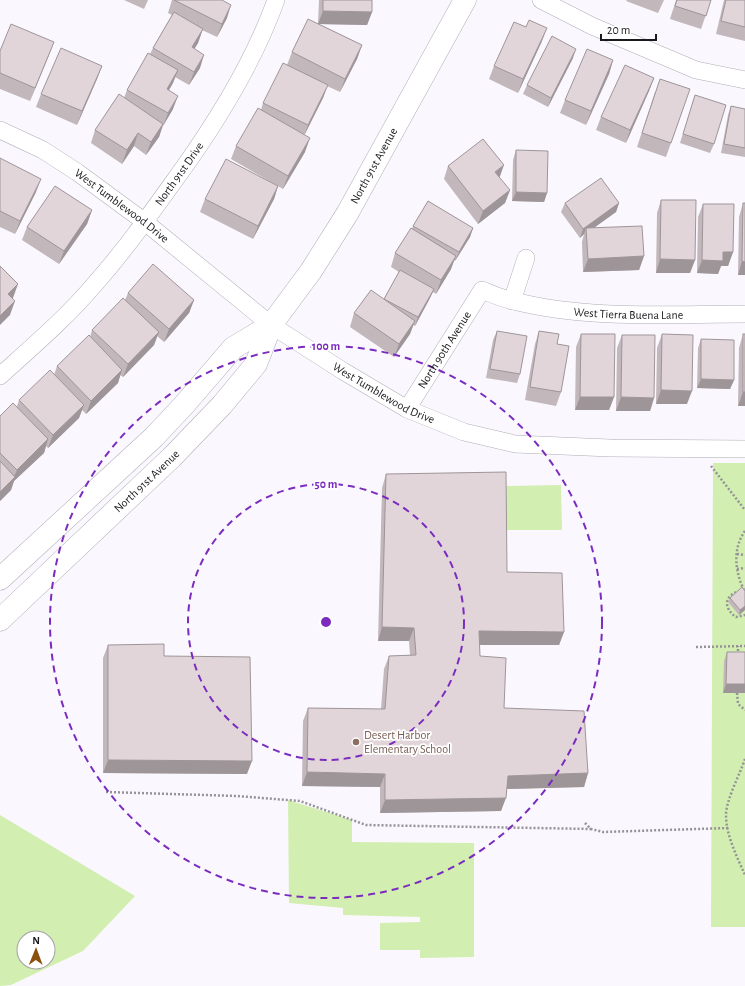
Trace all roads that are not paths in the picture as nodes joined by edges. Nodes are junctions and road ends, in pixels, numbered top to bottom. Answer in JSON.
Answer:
{"nodes":[{"id":1,"x":276,"y":0,"type":"edge"},
{"id":2,"x":465,"y":0,"type":"edge"},
{"id":3,"x":541,"y":0,"type":"edge"},
{"id":4,"x":745,"y":80,"type":"edge"},
{"id":5,"x":0,"y":130,"type":"edge"},
{"id":6,"x":145,"y":222,"type":"junction"},
{"id":7,"x":526,"y":258,"type":"dead end"},
{"id":8,"x":482,"y":290,"type":"joint"},
{"id":9,"x":512,"y":301,"type":"junction"},
{"id":10,"x":745,"y":314,"type":"edge"},
{"id":11,"x":271,"y":325,"type":"junction"},
{"id":12,"x":0,"y":376,"type":"edge"},
{"id":13,"x":406,"y":409,"type":"junction"},
{"id":14,"x":745,"y":449,"type":"edge"},
{"id":15,"x":28,"y":553,"type":"junction"},
{"id":16,"x":48,"y":573,"type":"junction"},
{"id":17,"x":0,"y":579,"type":"edge"},
{"id":18,"x":0,"y":620,"type":"edge"}],
"edges":[{"from":1,"to":6,"type":"street","name":"North 91st Drive"},
{"from":2,"to":11,"type":"main road","name":"North 91st Avenue"},
{"from":3,"to":4,"type":"street"},
{"from":5,"to":6,"type":"street","name":"West Tumblewood Drive"},
{"from":6,"to":11,"type":"street","name":"West Tumblewood Drive"},
{"from":6,"to":12,"type":"street","name":"North 91st Drive"},
{"from":7,"to":9,"type":"street"},
{"from":8,"to":9,"type":"street","name":"West Tierra Buena Lane"},
{"from":8,"to":13,"type":"street","name":"North 90th Avenue"},
{"from":9,"to":10,"type":"street","name":"West Tierra Buena Lane"},
{"from":11,"to":13,"type":"street","name":"West Tumblewood Drive"},
{"from":11,"to":15,"type":"main road","name":"North 91st Avenue"},
{"from":11,"to":16,"type":"main road","name":"North 91st Avenue"},
{"from":13,"to":14,"type":"street","name":"West Tumblewood Drive"},
{"from":15,"to":16,"type":"main road"},
{"from":15,"to":17,"type":"main road","name":"North 91st Avenue"},
{"from":16,"to":18,"type":"main road","name":"North 91st Avenue"}]}
